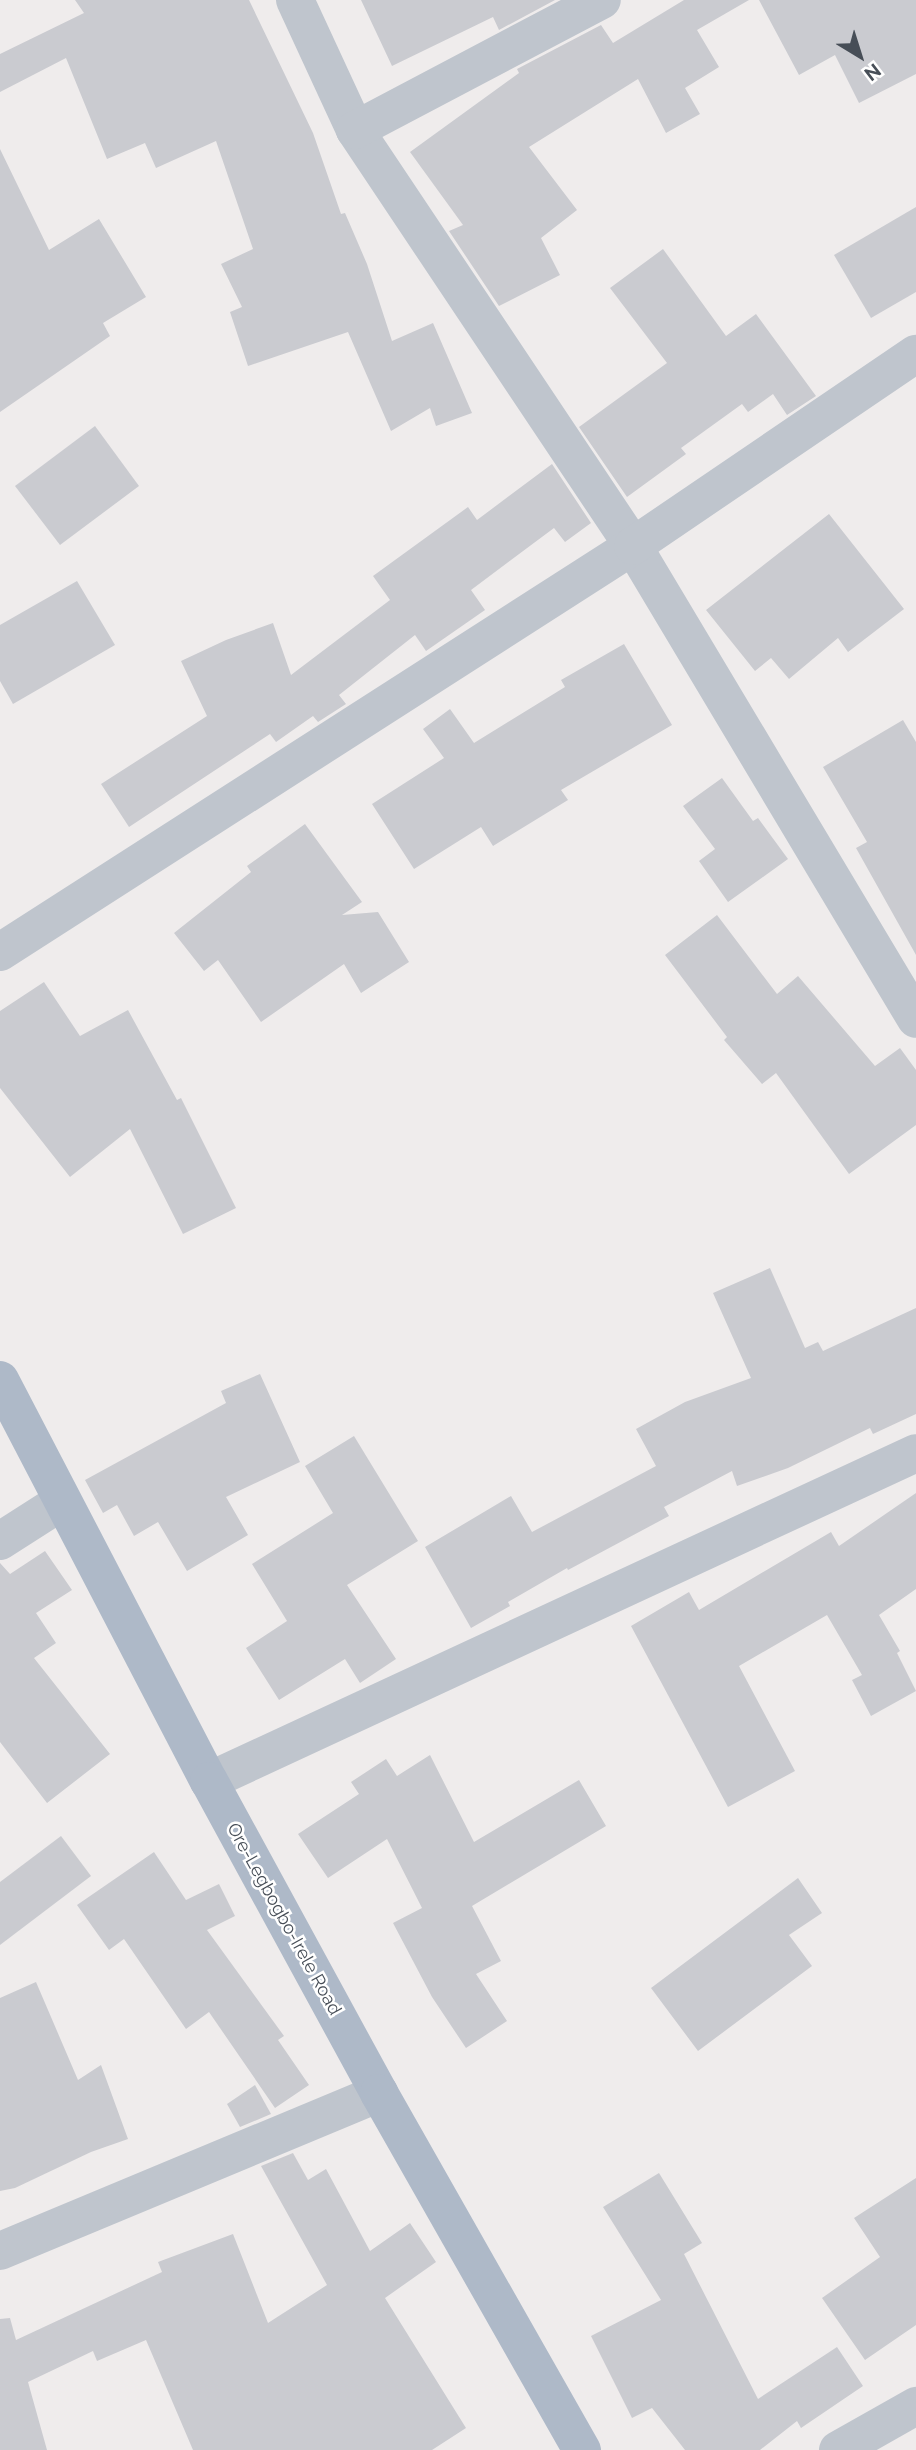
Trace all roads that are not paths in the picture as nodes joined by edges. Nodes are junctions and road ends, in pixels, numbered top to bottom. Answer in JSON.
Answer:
{"nodes":[{"id":1,"x":295,"y":0,"type":"edge"},
{"id":2,"x":602,"y":0,"type":"edge"},
{"id":3,"x":355,"y":130,"type":"junction"},
{"id":4,"x":916,"y":354,"type":"edge"},
{"id":5,"x":633,"y":546,"type":"junction"},
{"id":6,"x":0,"y":952,"type":"edge"},
{"id":7,"x":912,"y":1003,"type":"edge"},
{"id":8,"x":0,"y":1380,"type":"edge"},
{"id":9,"x":916,"y":1452,"type":"edge"},
{"id":10,"x":61,"y":1502,"type":"junction"},
{"id":11,"x":0,"y":1541,"type":"edge"},
{"id":12,"x":209,"y":1781,"type":"junction"},
{"id":13,"x":379,"y":2093,"type":"junction"},
{"id":14,"x":0,"y":2251,"type":"edge"},
{"id":15,"x":916,"y":2406,"type":"edge"},
{"id":16,"x":583,"y":2450,"type":"edge"},
{"id":17,"x":838,"y":2450,"type":"edge"}],
"edges":[{"from":1,"to":3,"type":"street"},
{"from":2,"to":3,"type":"street"},
{"from":3,"to":5,"type":"street"},
{"from":4,"to":5,"type":"street"},
{"from":5,"to":6,"type":"street"},
{"from":5,"to":7,"type":"street"},
{"from":8,"to":10,"type":"main road","name":"Ore-Legbogbo-Irele Road"},
{"from":9,"to":12,"type":"street"},
{"from":10,"to":11,"type":"street"},
{"from":10,"to":12,"type":"main road","name":"Ore-Legbogbo-Irele Road"},
{"from":12,"to":13,"type":"main road","name":"Ore-Legbogbo-Irele Road"},
{"from":13,"to":14,"type":"street"},
{"from":13,"to":16,"type":"main road","name":"Ore-Legbogbo-Irele Road"},
{"from":15,"to":17,"type":"street"}]}
